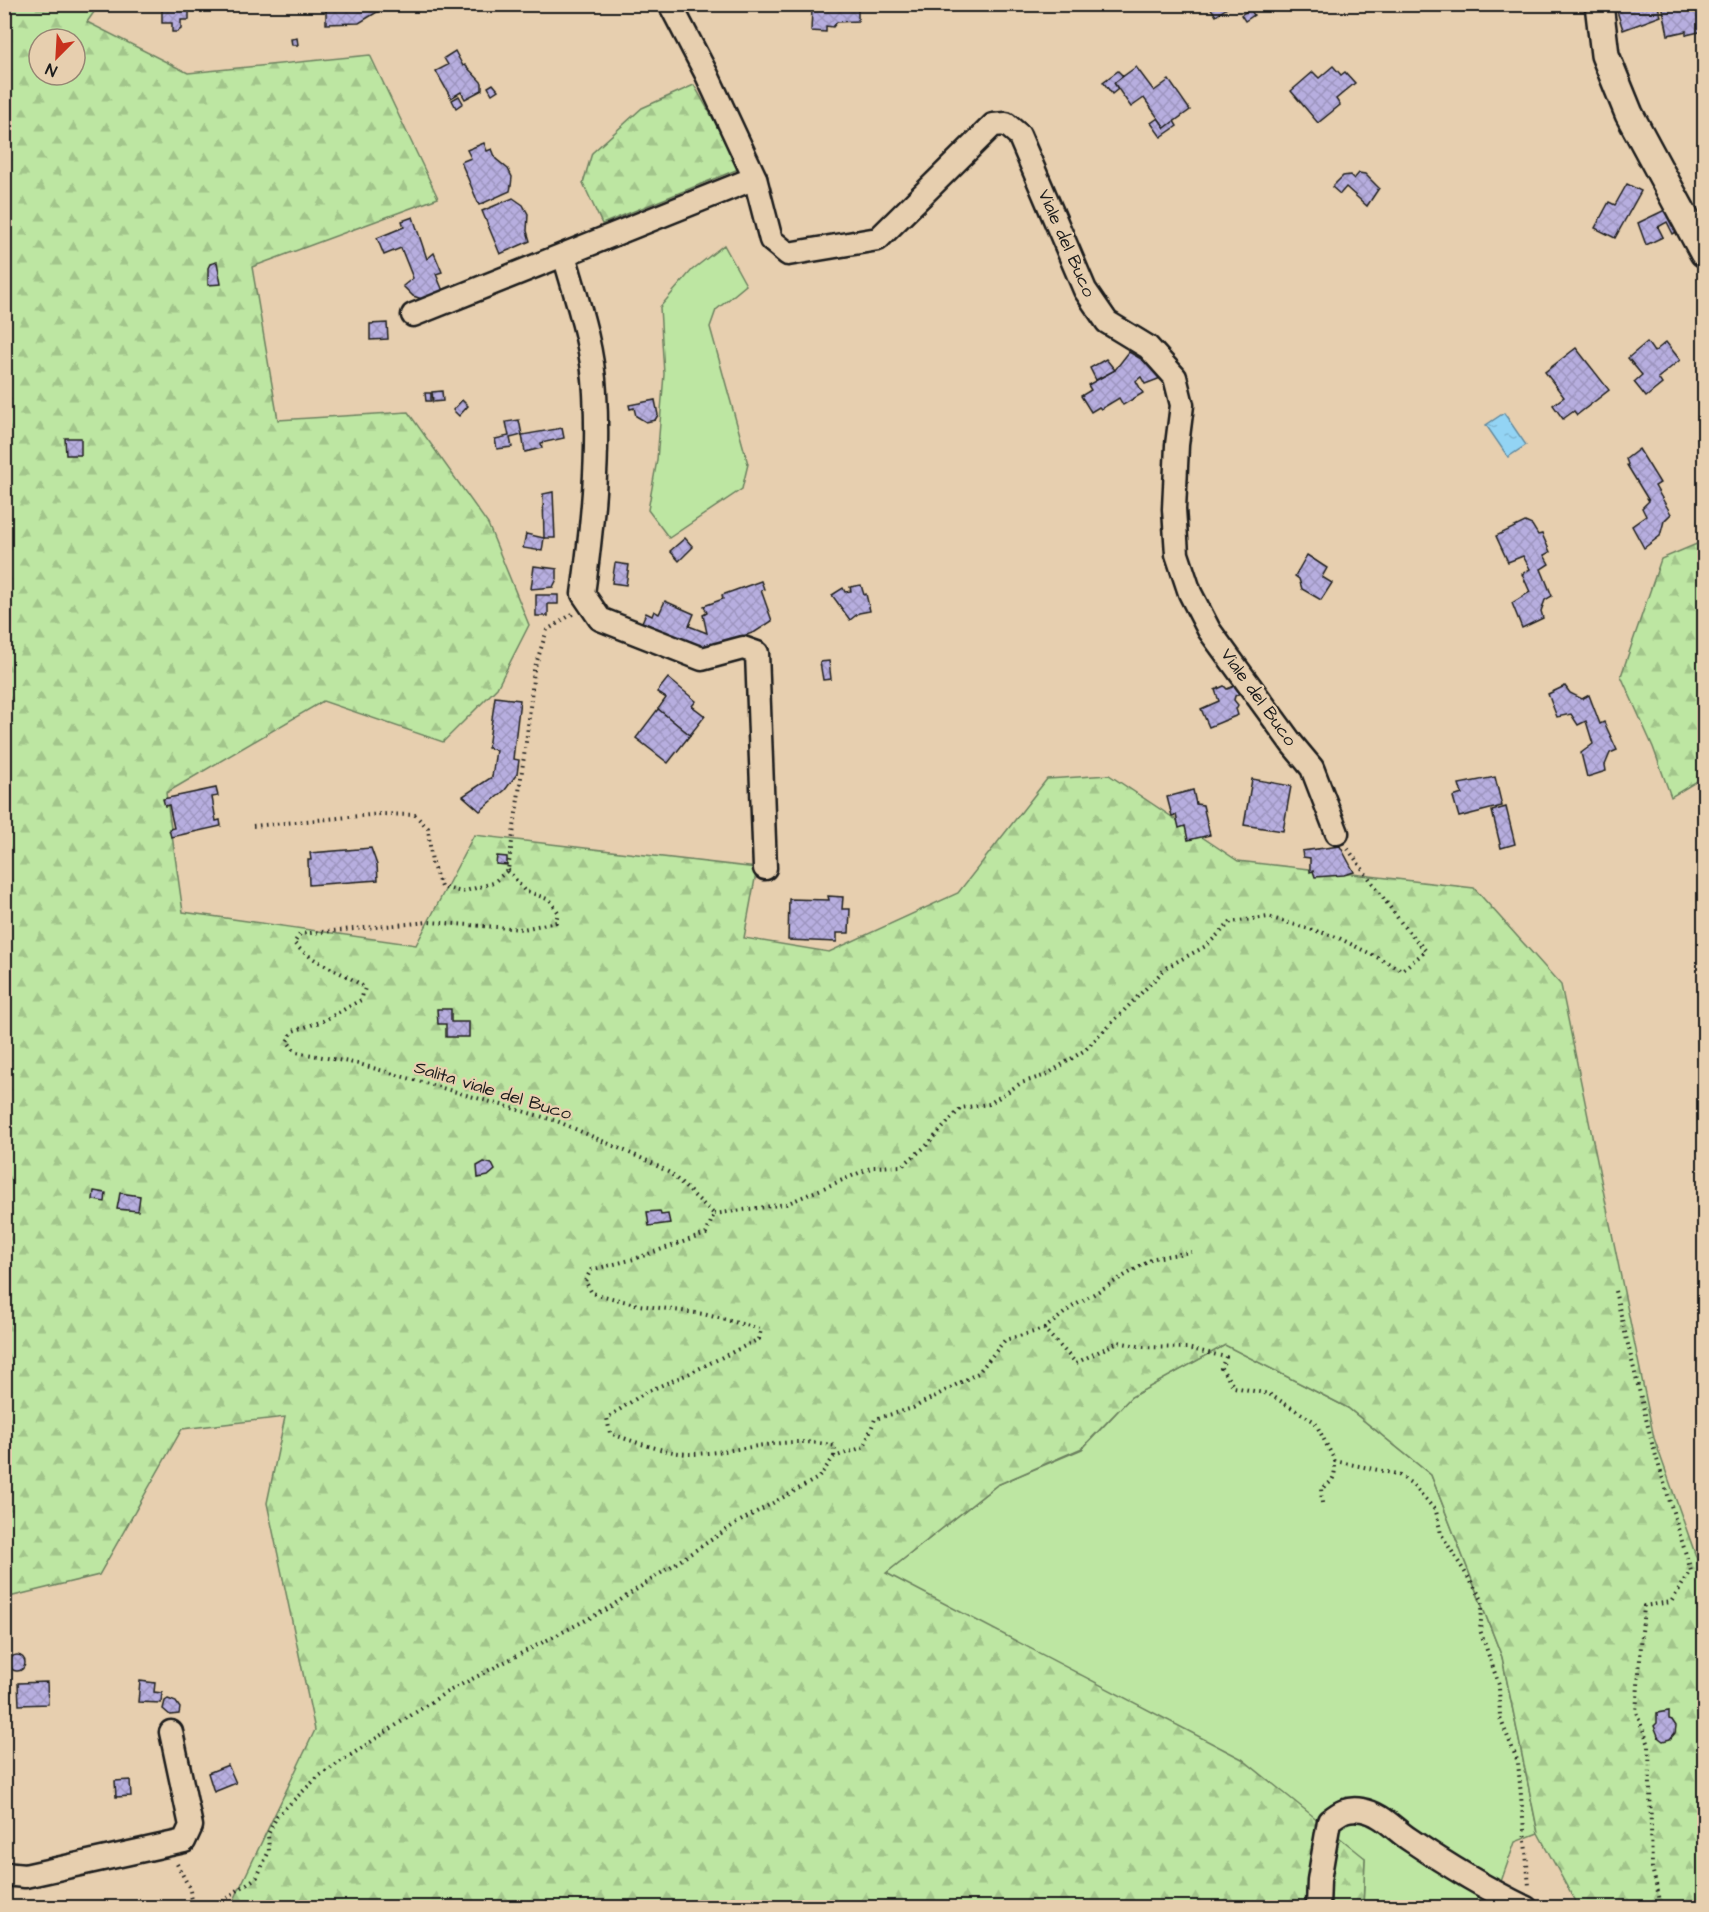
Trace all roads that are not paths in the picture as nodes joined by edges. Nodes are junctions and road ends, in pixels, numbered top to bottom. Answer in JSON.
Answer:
{"nodes":[{"id":1,"x":670,"y":4,"type":"edge"},
{"id":2,"x":1599,"y":4,"type":"edge"},
{"id":3,"x":755,"y":178,"type":"junction"},
{"id":4,"x":1704,"y":253,"type":"edge"},
{"id":5,"x":564,"y":255,"type":"junction"},
{"id":6,"x":413,"y":315,"type":"dead end"},
{"id":7,"x":1338,"y":833,"type":"road end"},
{"id":8,"x":765,"y":868,"type":"dead end"},
{"id":9,"x":171,"y":1732,"type":"dead end"},
{"id":10,"x":4,"y":1874,"type":"edge"},
{"id":11,"x":1528,"y":1902,"type":"edge"},
{"id":12,"x":1318,"y":1908,"type":"edge"}],
"edges":[{"from":1,"to":3,"type":"street","name":"Viale del Buco"},
{"from":2,"to":4,"type":"street"},
{"from":3,"to":5,"type":"street"},
{"from":3,"to":7,"type":"street","name":"Viale del Buco"},
{"from":5,"to":6,"type":"street"},
{"from":5,"to":8,"type":"street"},
{"from":9,"to":10,"type":"street"},
{"from":11,"to":12,"type":"street"}]}
